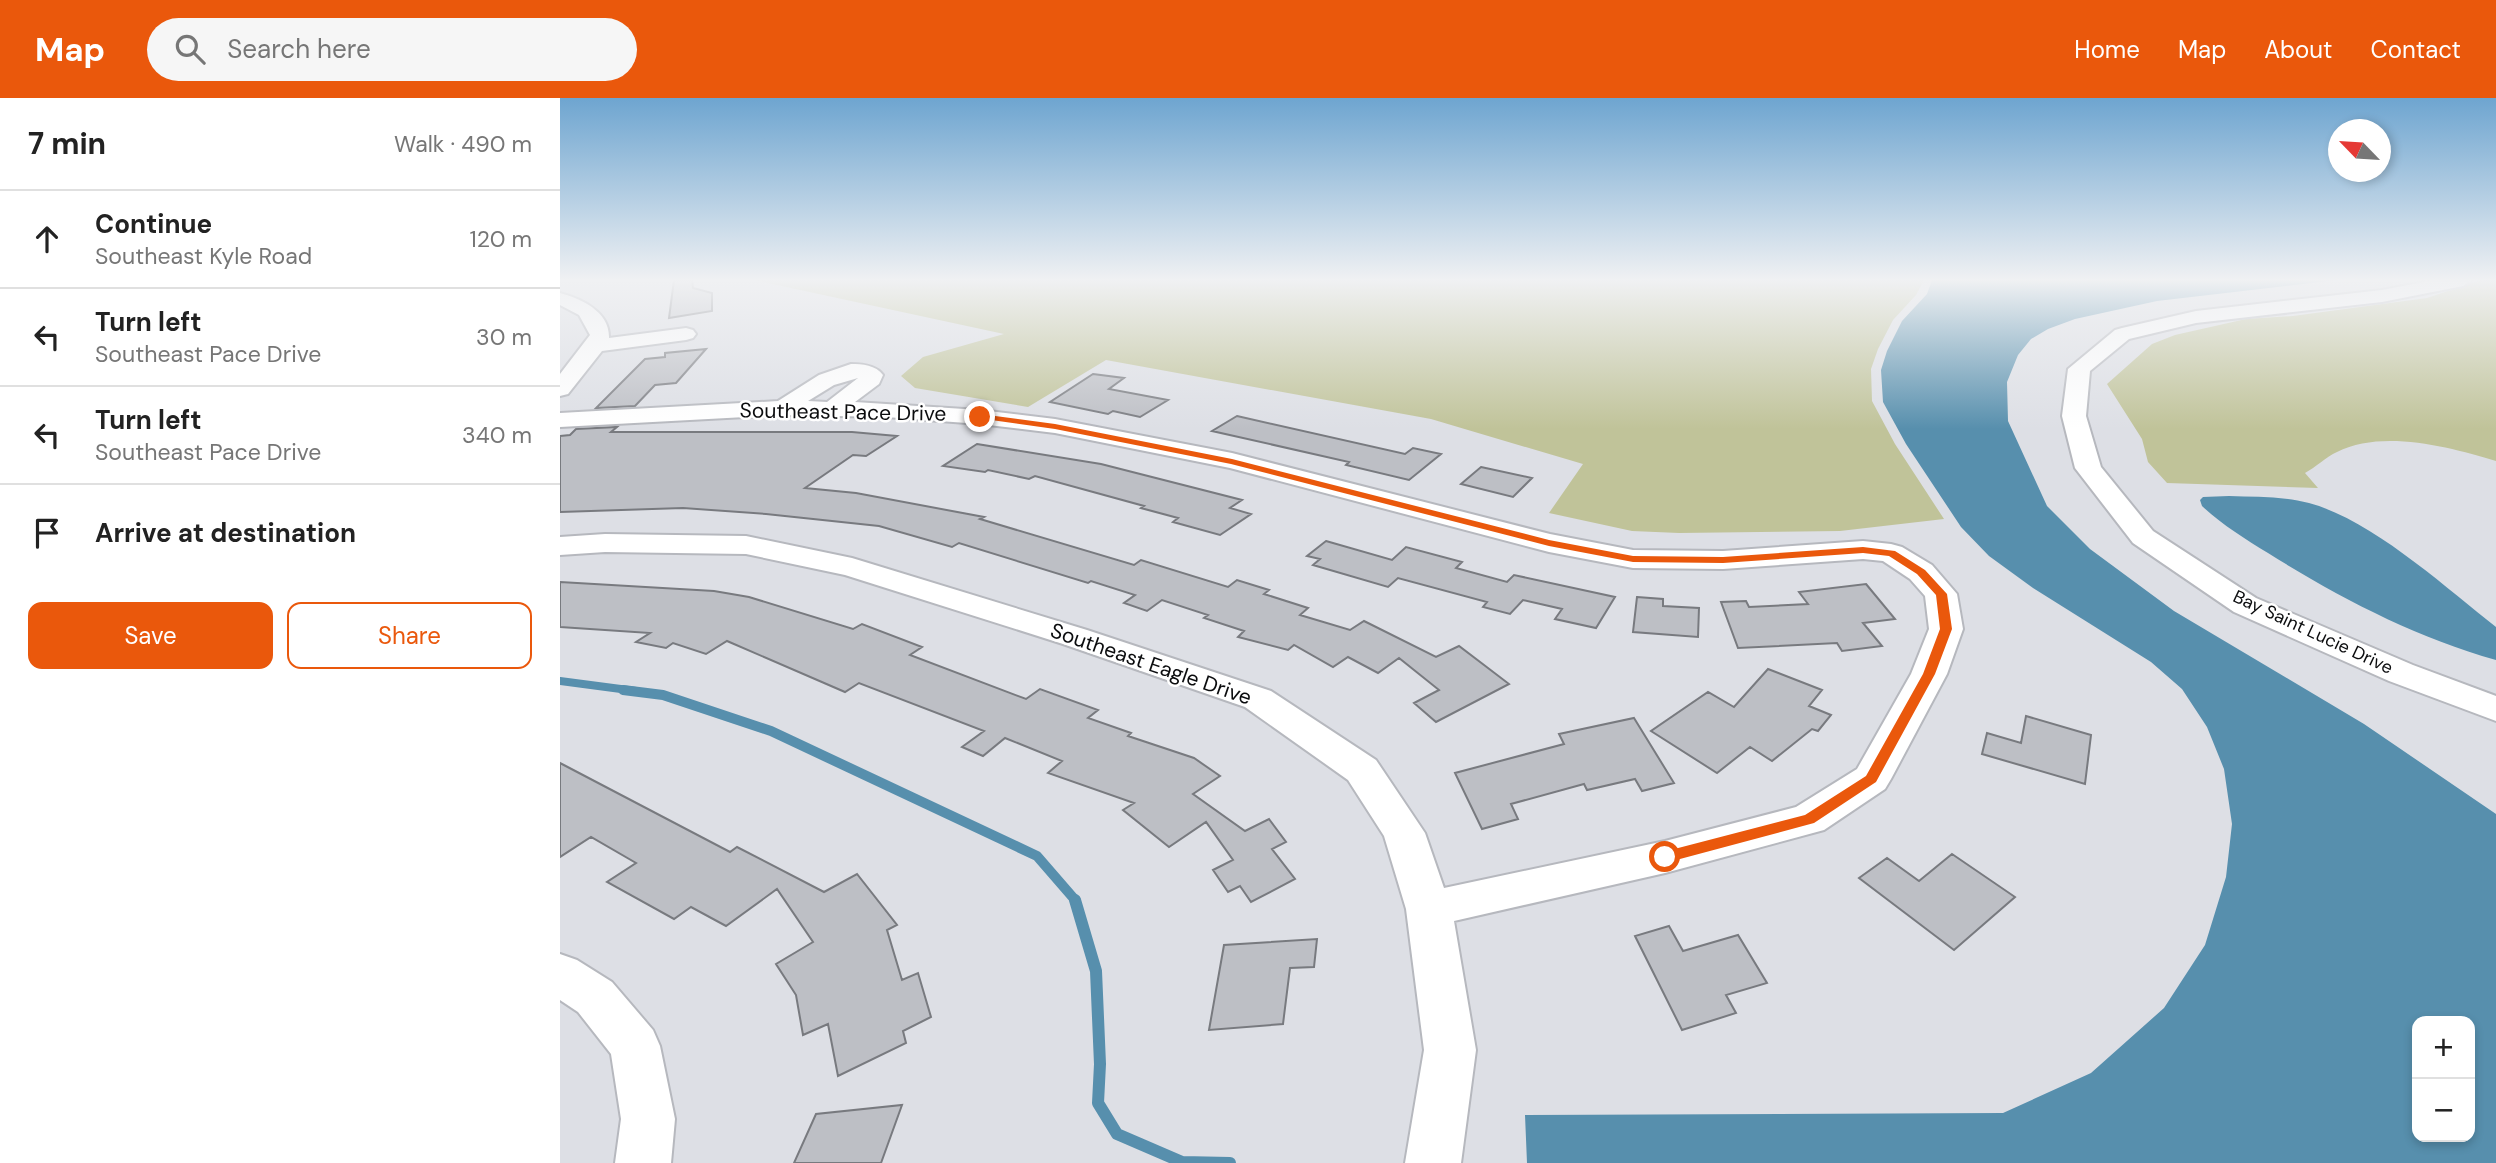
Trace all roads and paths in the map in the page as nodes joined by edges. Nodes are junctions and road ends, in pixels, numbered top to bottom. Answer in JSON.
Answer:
{"nodes":[{"id":1,"x":598,"y":330,"type":"edge"},
{"id":2,"x":2141,"y":330,"type":"edge"},
{"id":3,"x":687,"y":334,"type":"dead end"},
{"id":4,"x":595,"y":346,"type":"junction"},
{"id":5,"x":560,"y":389,"type":"edge"},
{"id":6,"x":783,"y":408,"type":"junction"},
{"id":7,"x":832,"y":409,"type":"junction"},
{"id":8,"x":560,"y":420,"type":"edge"},
{"id":9,"x":560,"y":546,"type":"edge"},
{"id":10,"x":2496,"y":709,"type":"edge"},
{"id":11,"x":1429,"y":909,"type":"junction"},
{"id":12,"x":560,"y":974,"type":"edge"},
{"id":13,"x":643,"y":1163,"type":"edge"},
{"id":14,"x":1433,"y":1163,"type":"edge"}],
"edges":[{"from":1,"to":4,"type":"street"},
{"from":2,"to":10,"type":"street","name":"Bay Saint Lucie Drive"},
{"from":3,"to":4,"type":"street"},
{"from":4,"to":5,"type":"street"},
{"from":6,"to":7,"type":"street","name":"Southeast Pace Drive"},
{"from":6,"to":7,"type":"street"},
{"from":6,"to":8,"type":"street","name":"Southeast Pace Drive"},
{"from":7,"to":11,"type":"street","name":"Southeast Pace Drive"},
{"from":9,"to":11,"type":"street","name":"Southeast Eagle Drive"},
{"from":11,"to":14,"type":"street","name":"Southeast Eagle Drive"},
{"from":12,"to":13,"type":"street"}]}
